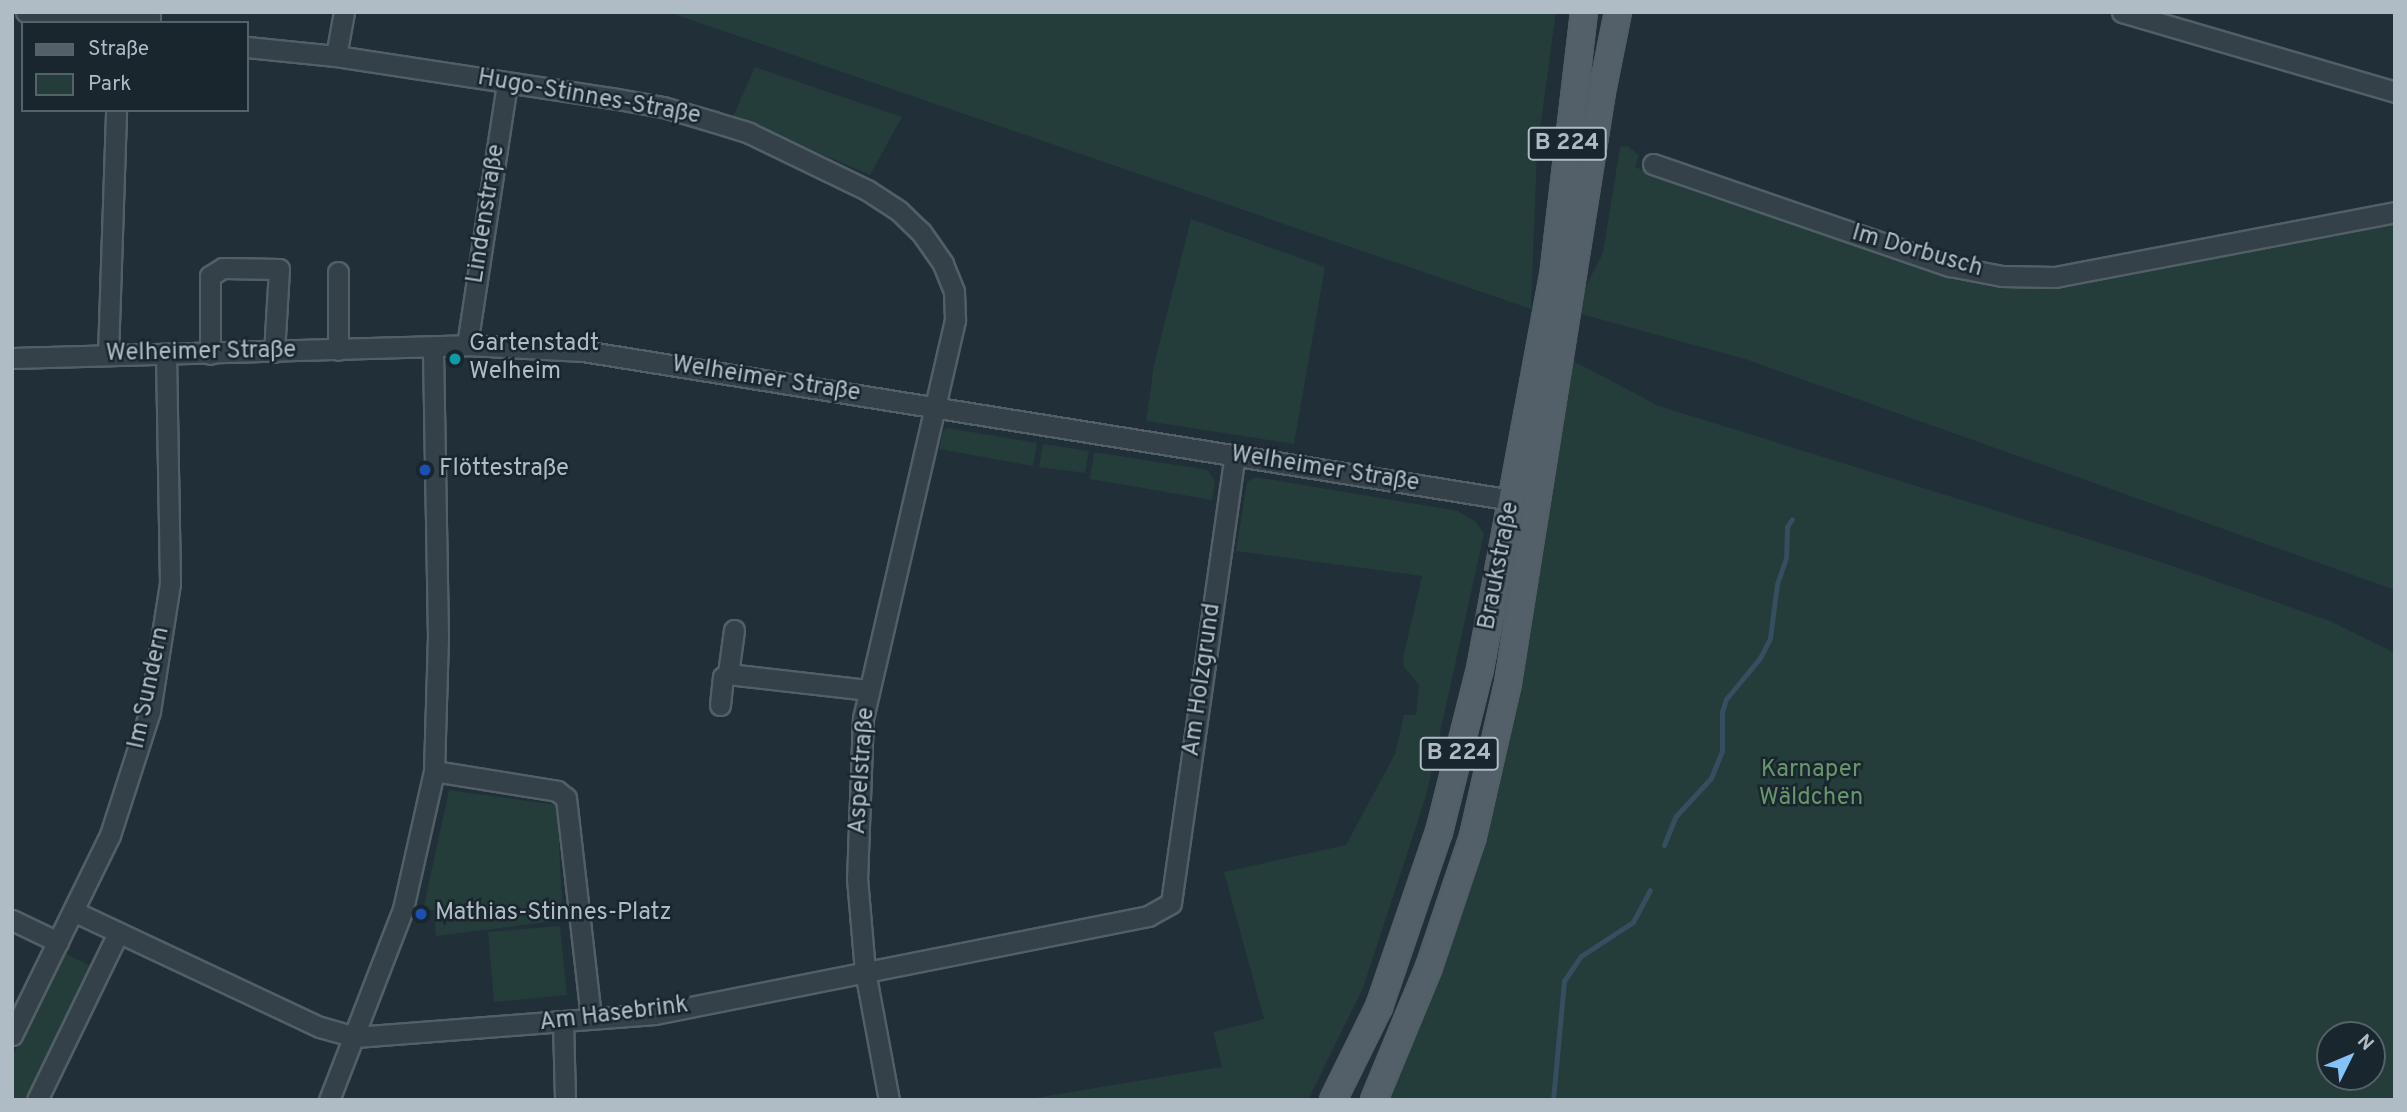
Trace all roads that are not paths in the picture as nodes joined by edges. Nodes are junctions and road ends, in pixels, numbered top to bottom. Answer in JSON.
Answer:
{"nodes":[{"id":1,"x":26,"y":12,"type":"edge"},
{"id":2,"x":344,"y":12,"type":"edge"},
{"id":3,"x":1584,"y":12,"type":"edge"},
{"id":4,"x":1618,"y":12,"type":"edge"},
{"id":5,"x":2122,"y":12,"type":"edge"},
{"id":6,"x":117,"y":19,"type":"edge"},
{"id":7,"x":150,"y":21,"type":"edge"},
{"id":8,"x":248,"y":47,"type":"edge"},
{"id":9,"x":336,"y":56,"type":"junction"},
{"id":10,"x":507,"y":83,"type":"junction"},
{"id":11,"x":2395,"y":92,"type":"edge"},
{"id":12,"x":116,"y":112,"type":"edge"},
{"id":13,"x":1653,"y":164,"type":"dead end"},
{"id":14,"x":2395,"y":212,"type":"edge"},
{"id":15,"x":338,"y":272,"type":"dead end"},
{"id":16,"x":467,"y":345,"type":"junction"},
{"id":17,"x":433,"y":347,"type":"junction"},
{"id":18,"x":338,"y":350,"type":"junction"},
{"id":19,"x":274,"y":352,"type":"junction"},
{"id":20,"x":210,"y":354,"type":"junction"},
{"id":21,"x":108,"y":355,"type":"junction"},
{"id":22,"x":166,"y":356,"type":"junction"},
{"id":23,"x":12,"y":358,"type":"edge"},
{"id":24,"x":934,"y":405,"type":"junction"},
{"id":25,"x":1235,"y":456,"type":"junction"},
{"id":26,"x":1512,"y":500,"type":"junction"},
{"id":27,"x":734,"y":630,"type":"dead end"},
{"id":28,"x":727,"y":674,"type":"junction"},
{"id":29,"x":869,"y":690,"type":"junction"},
{"id":30,"x":720,"y":705,"type":"dead end"},
{"id":31,"x":435,"y":772,"type":"junction"},
{"id":32,"x":1171,"y":903,"type":"joint"},
{"id":33,"x":73,"y":911,"type":"junction"},
{"id":34,"x":12,"y":920,"type":"edge"},
{"id":35,"x":118,"y":933,"type":"junction"},
{"id":36,"x":58,"y":942,"type":"junction"},
{"id":37,"x":865,"y":971,"type":"junction"},
{"id":38,"x":590,"y":1018,"type":"junction"},
{"id":39,"x":563,"y":1022,"type":"junction"},
{"id":40,"x":12,"y":1035,"type":"edge"},
{"id":41,"x":355,"y":1037,"type":"junction"},
{"id":42,"x":37,"y":1100,"type":"edge"},
{"id":43,"x":329,"y":1100,"type":"edge"},
{"id":44,"x":565,"y":1100,"type":"edge"},
{"id":45,"x":889,"y":1100,"type":"edge"},
{"id":46,"x":1334,"y":1100,"type":"edge"},
{"id":47,"x":1374,"y":1100,"type":"edge"}],
"edges":[{"from":1,"to":6,"type":"street"},
{"from":2,"to":9,"type":"street"},
{"from":3,"to":26,"type":"main road","name":"Braukstraße","number":"B 224"},
{"from":4,"to":47,"type":"main road","name":"Braukstraße","number":"B 224"},
{"from":5,"to":11,"type":"street"},
{"from":6,"to":7,"type":"street"},
{"from":8,"to":9,"type":"street","name":"Hugo-Stinnes-Straße"},
{"from":9,"to":10,"type":"street","name":"Hugo-Stinnes-Straße"},
{"from":10,"to":16,"type":"street","name":"Lindenstraße"},
{"from":10,"to":24,"type":"street","name":"Hugo-Stinnes-Straße"},
{"from":12,"to":21,"type":"street"},
{"from":13,"to":14,"type":"street","name":"Im Dorbusch"},
{"from":15,"to":18,"type":"street"},
{"from":16,"to":17,"type":"street","name":"Welheimer Straße"},
{"from":16,"to":24,"type":"street","name":"Welheimer Straße"},
{"from":17,"to":18,"type":"street","name":"Welheimer Straße"},
{"from":17,"to":31,"type":"street"},
{"from":18,"to":19,"type":"street","name":"Welheimer Straße"},
{"from":19,"to":20,"type":"street","name":"Welheimer Straße"},
{"from":19,"to":20,"type":"street"},
{"from":20,"to":22,"type":"street","name":"Welheimer Straße"},
{"from":21,"to":22,"type":"street","name":"Welheimer Straße"},
{"from":21,"to":23,"type":"street","name":"Welheimer Straße"},
{"from":22,"to":33,"type":"street","name":"Im Sundern"},
{"from":24,"to":25,"type":"street","name":"Welheimer Straße"},
{"from":24,"to":29,"type":"street","name":"Aspelstraße"},
{"from":25,"to":26,"type":"street","name":"Welheimer Straße"},
{"from":25,"to":32,"type":"street","name":"Am Holzgrund"},
{"from":26,"to":46,"type":"main road","name":"Braukstraße","number":"B 224"},
{"from":27,"to":28,"type":"street"},
{"from":28,"to":29,"type":"street"},
{"from":28,"to":30,"type":"street"},
{"from":29,"to":37,"type":"street","name":"Aspelstraße"},
{"from":31,"to":38,"type":"street"},
{"from":31,"to":41,"type":"street"},
{"from":32,"to":37,"type":"street","name":"Am Hasebrink"},
{"from":33,"to":35,"type":"street","name":"Am Hasebrink"},
{"from":33,"to":36,"type":"street","name":"Im Sundern"},
{"from":34,"to":36,"type":"street"},
{"from":35,"to":41,"type":"street","name":"Am Hasebrink"},
{"from":35,"to":42,"type":"street"},
{"from":36,"to":40,"type":"street","name":"Im Sundern"},
{"from":37,"to":38,"type":"street","name":"Am Hasebrink"},
{"from":37,"to":45,"type":"street","name":"Aspelstraße"},
{"from":38,"to":39,"type":"street","name":"Am Hasebrink"},
{"from":39,"to":41,"type":"street","name":"Am Hasebrink"},
{"from":39,"to":44,"type":"street"},
{"from":41,"to":43,"type":"street"}]}
